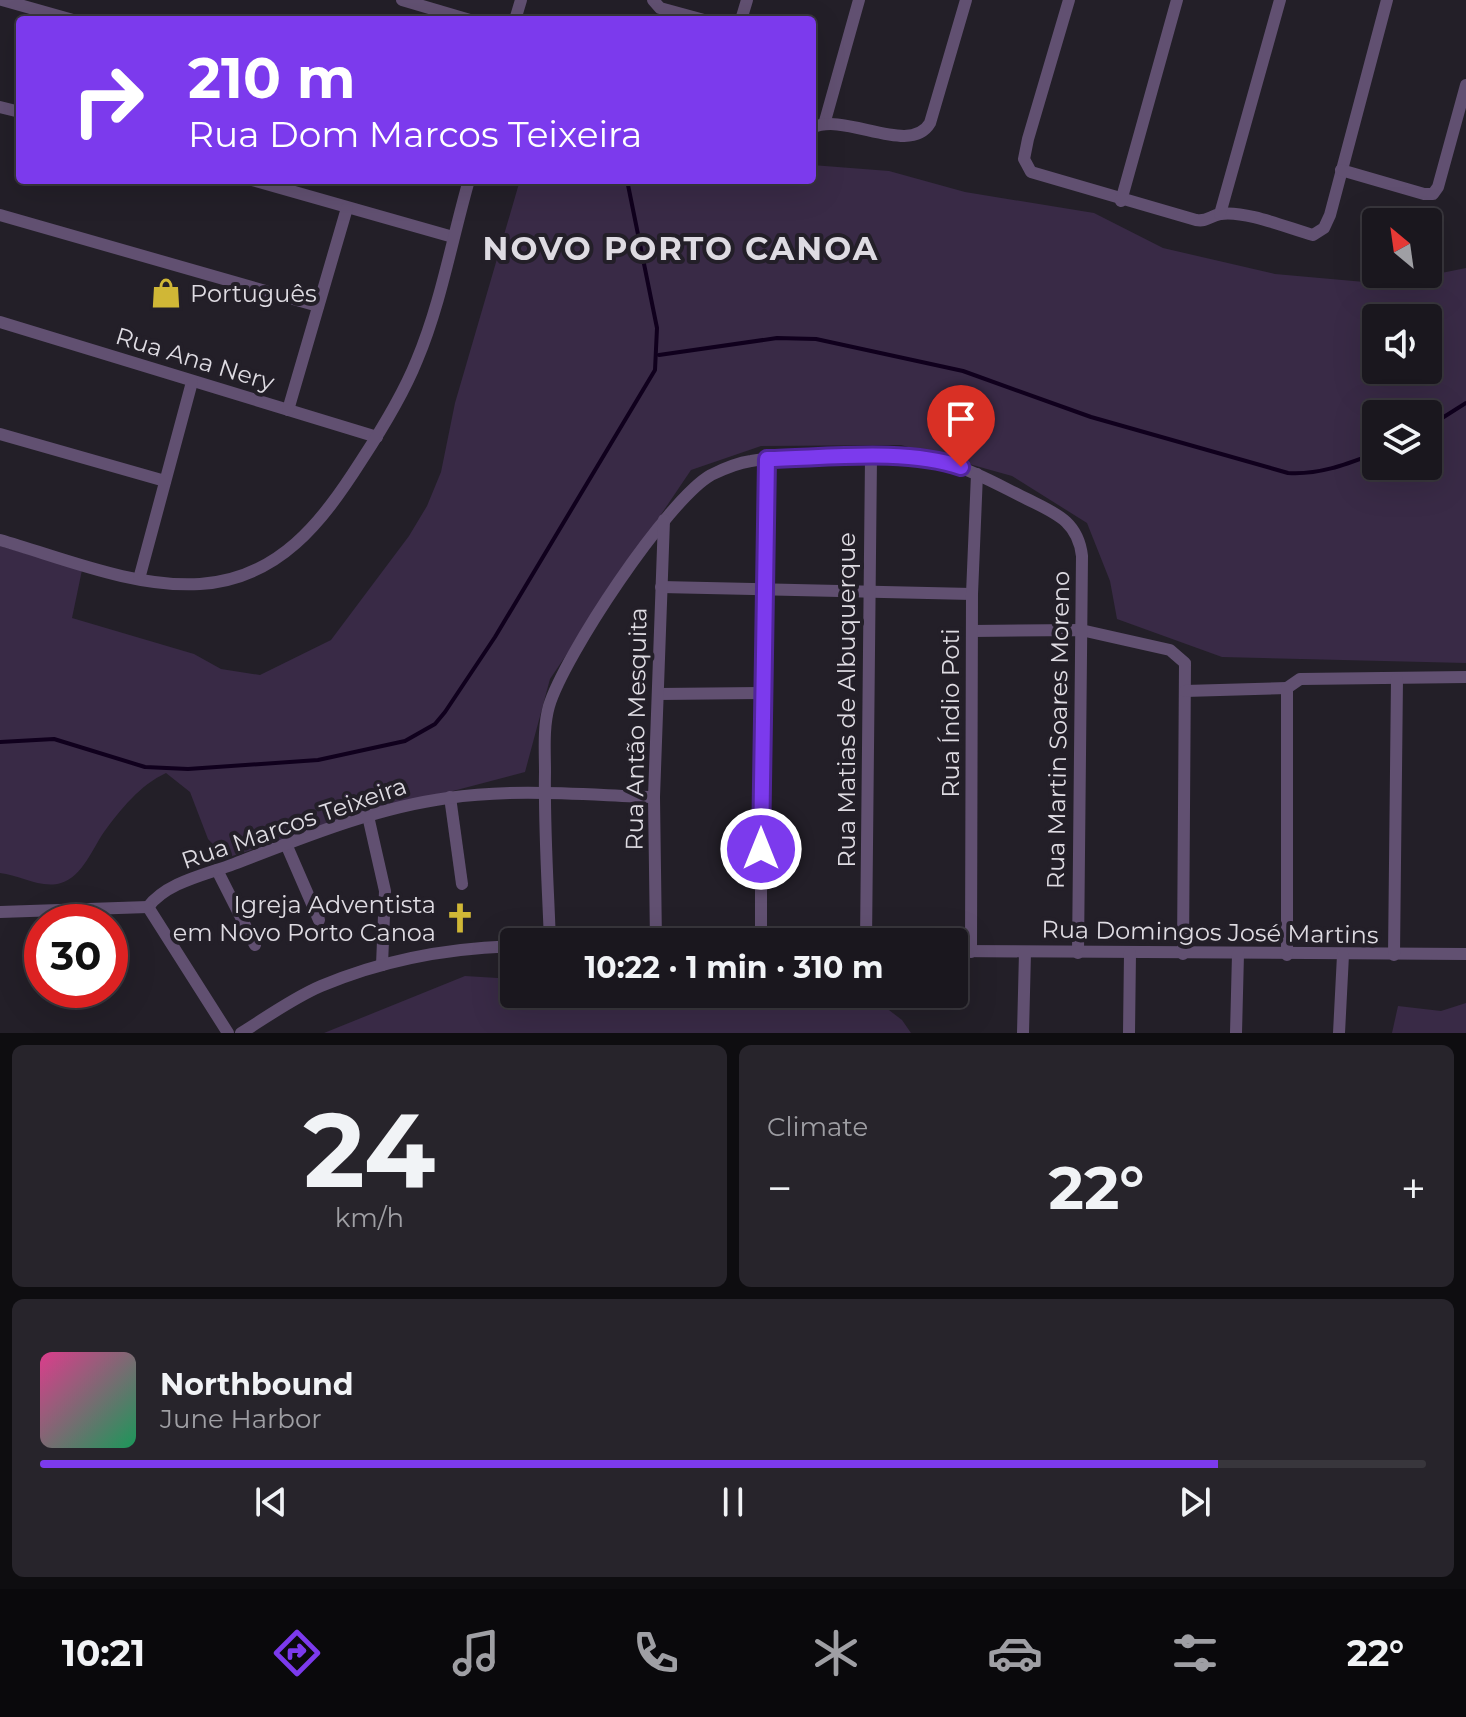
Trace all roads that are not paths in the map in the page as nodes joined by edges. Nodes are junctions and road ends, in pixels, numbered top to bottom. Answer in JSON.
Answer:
{"nodes":[{"id":1,"x":2,"y":0,"type":"edge"},
{"id":2,"x":402,"y":0,"type":"edge"},
{"id":3,"x":653,"y":0,"type":"edge"},
{"id":4,"x":859,"y":0,"type":"edge"},
{"id":5,"x":966,"y":0,"type":"edge"},
{"id":6,"x":1069,"y":0,"type":"edge"},
{"id":7,"x":1177,"y":0,"type":"edge"},
{"id":8,"x":1280,"y":0,"type":"edge"},
{"id":9,"x":1387,"y":0,"type":"edge"},
{"id":10,"x":59,"y":16,"type":"edge"},
{"id":11,"x":456,"y":16,"type":"edge"},
{"id":12,"x":688,"y":16,"type":"edge"},
{"id":13,"x":1466,"y":85,"type":"edge"},
{"id":14,"x":1462,"y":117,"type":"edge"},
{"id":15,"x":825,"y":121,"type":"junction"},
{"id":16,"x":816,"y":126,"type":"edge"},
{"id":17,"x":1341,"y":170,"type":"junction"},
{"id":18,"x":266,"y":184,"type":"edge"},
{"id":19,"x":468,"y":184,"type":"edge"},
{"id":20,"x":1121,"y":201,"type":"junction"},
{"id":21,"x":347,"y":208,"type":"junction"},
{"id":22,"x":1220,"y":214,"type":"junction"},
{"id":23,"x":0,"y":215,"type":"edge"},
{"id":24,"x":453,"y":237,"type":"junction"},
{"id":25,"x":318,"y":306,"type":"junction"},
{"id":26,"x":0,"y":322,"type":"edge"},
{"id":27,"x":192,"y":382,"type":"junction"},
{"id":28,"x":288,"y":410,"type":"junction"},
{"id":29,"x":0,"y":434,"type":"edge"},
{"id":30,"x":377,"y":437,"type":"junction"},
{"id":31,"x":871,"y":457,"type":"junction"},
{"id":32,"x":767,"y":459,"type":"junction"},
{"id":33,"x":977,"y":474,"type":"junction"},
{"id":34,"x":165,"y":481,"type":"junction"},
{"id":35,"x":664,"y":517,"type":"junction"},
{"id":36,"x":0,"y":540,"type":"edge"},
{"id":37,"x":139,"y":579,"type":"junction"},
{"id":38,"x":661,"y":587,"type":"junction"},
{"id":39,"x":764,"y":587,"type":"junction"},
{"id":40,"x":867,"y":592,"type":"junction"},
{"id":41,"x":972,"y":594,"type":"junction"},
{"id":42,"x":1081,"y":630,"type":"junction"},
{"id":43,"x":972,"y":631,"type":"junction"},
{"id":44,"x":1466,"y":677,"type":"edge"},
{"id":45,"x":1397,"y":679,"type":"junction"},
{"id":46,"x":1287,"y":688,"type":"junction"},
{"id":47,"x":1185,"y":691,"type":"junction"},
{"id":48,"x":761,"y":693,"type":"junction"},
{"id":49,"x":658,"y":694,"type":"junction"},
{"id":50,"x":545,"y":794,"type":"junction"},
{"id":51,"x":450,"y":797,"type":"junction"},
{"id":52,"x":654,"y":797,"type":"junction"},
{"id":53,"x":368,"y":816,"type":"junction"},
{"id":54,"x":286,"y":844,"type":"junction"},
{"id":55,"x":217,"y":870,"type":"junction"},
{"id":56,"x":462,"y":884,"type":"dead end"},
{"id":57,"x":148,"y":907,"type":"junction"},
{"id":58,"x":0,"y":912,"type":"edge"},
{"id":59,"x":319,"y":920,"type":"dead end"},
{"id":60,"x":550,"y":928,"type":"edge"},
{"id":61,"x":656,"y":928,"type":"edge"},
{"id":62,"x":761,"y":928,"type":"edge"},
{"id":63,"x":866,"y":928,"type":"edge"},
{"id":64,"x":255,"y":945,"type":"dead end"},
{"id":65,"x":500,"y":947,"type":"edge"},
{"id":66,"x":968,"y":952,"type":"edge"},
{"id":67,"x":971,"y":952,"type":"junction"},
{"id":68,"x":1025,"y":952,"type":"junction"},
{"id":69,"x":1078,"y":953,"type":"junction"},
{"id":70,"x":1130,"y":953,"type":"junction"},
{"id":71,"x":1183,"y":954,"type":"junction"},
{"id":72,"x":1238,"y":954,"type":"junction"},
{"id":73,"x":1466,"y":954,"type":"edge"},
{"id":74,"x":1287,"y":955,"type":"junction"},
{"id":75,"x":1343,"y":955,"type":"junction"},
{"id":76,"x":1394,"y":955,"type":"junction"},
{"id":77,"x":382,"y":965,"type":"junction"},
{"id":78,"x":228,"y":1033,"type":"edge"},
{"id":79,"x":241,"y":1033,"type":"edge"},
{"id":80,"x":1023,"y":1033,"type":"edge"},
{"id":81,"x":1129,"y":1033,"type":"edge"},
{"id":82,"x":1236,"y":1033,"type":"edge"},
{"id":83,"x":1339,"y":1033,"type":"edge"}],
"edges":[{"from":1,"to":10,"type":"street"},
{"from":2,"to":11,"type":"street"},
{"from":3,"to":12,"type":"street"},
{"from":4,"to":15,"type":"street"},
{"from":5,"to":15,"type":"street"},
{"from":6,"to":20,"type":"street"},
{"from":7,"to":20,"type":"street"},
{"from":8,"to":22,"type":"street"},
{"from":9,"to":17,"type":"street"},
{"from":13,"to":14,"type":"street"},
{"from":14,"to":17,"type":"street"},
{"from":15,"to":16,"type":"street"},
{"from":17,"to":22,"type":"street"},
{"from":18,"to":21,"type":"street"},
{"from":19,"to":24,"type":"street"},
{"from":20,"to":22,"type":"street"},
{"from":21,"to":24,"type":"street"},
{"from":21,"to":25,"type":"street"},
{"from":23,"to":25,"type":"street"},
{"from":24,"to":30,"type":"street"},
{"from":25,"to":28,"type":"street"},
{"from":26,"to":27,"type":"street","name":"Rua Ana Nery"},
{"from":27,"to":28,"type":"street","name":"Rua Ana Nery"},
{"from":27,"to":34,"type":"street"},
{"from":28,"to":30,"type":"street","name":"Rua Ana Nery"},
{"from":29,"to":34,"type":"street"},
{"from":30,"to":37,"type":"street"},
{"from":31,"to":32,"type":"street"},
{"from":31,"to":33,"type":"street"},
{"from":31,"to":40,"type":"street","name":"Rua Matias de Albuquerque"},
{"from":32,"to":35,"type":"street"},
{"from":32,"to":39,"type":"street"},
{"from":33,"to":41,"type":"street","name":"Rua Índio Poti"},
{"from":33,"to":42,"type":"street","name":"Rua Martin Soares Moreno"},
{"from":34,"to":37,"type":"street"},
{"from":35,"to":38,"type":"street","name":"Rua Antão Mesquita"},
{"from":35,"to":50,"type":"street"},
{"from":36,"to":37,"type":"street"},
{"from":38,"to":39,"type":"street"},
{"from":38,"to":49,"type":"street","name":"Rua Antão Mesquita"},
{"from":39,"to":40,"type":"street"},
{"from":39,"to":48,"type":"street"},
{"from":40,"to":41,"type":"street"},
{"from":40,"to":63,"type":"street","name":"Rua Matias de Albuquerque"},
{"from":41,"to":43,"type":"street","name":"Rua Índio Poti"},
{"from":42,"to":43,"type":"street"},
{"from":42,"to":47,"type":"street"},
{"from":42,"to":69,"type":"street","name":"Rua Martin Soares Moreno"},
{"from":43,"to":67,"type":"street","name":"Rua Índio Poti"},
{"from":44,"to":45,"type":"street"},
{"from":45,"to":46,"type":"street"},
{"from":45,"to":76,"type":"street"},
{"from":46,"to":47,"type":"street"},
{"from":46,"to":74,"type":"street"},
{"from":47,"to":71,"type":"street"},
{"from":48,"to":49,"type":"street"},
{"from":48,"to":62,"type":"street"},
{"from":49,"to":52,"type":"street","name":"Rua Antão Mesquita"},
{"from":50,"to":51,"type":"street","name":"Rua Marcos Teixeira"},
{"from":50,"to":52,"type":"street","name":"Rua Marcos Teixeira"},
{"from":50,"to":60,"type":"street"},
{"from":51,"to":53,"type":"street","name":"Rua Marcos Teixeira"},
{"from":51,"to":56,"type":"street"},
{"from":52,"to":61,"type":"street","name":"Rua Antão Mesquita"},
{"from":53,"to":54,"type":"street","name":"Rua Marcos Teixeira"},
{"from":53,"to":77,"type":"street"},
{"from":54,"to":55,"type":"street","name":"Rua Marcos Teixeira"},
{"from":54,"to":59,"type":"street"},
{"from":55,"to":57,"type":"street","name":"Rua Marcos Teixeira"},
{"from":55,"to":64,"type":"street"},
{"from":57,"to":58,"type":"street"},
{"from":57,"to":78,"type":"street"},
{"from":65,"to":77,"type":"street"},
{"from":66,"to":67,"type":"street","name":"Rua Domingos José Martins"},
{"from":67,"to":68,"type":"street","name":"Rua Domingos José Martins"},
{"from":68,"to":69,"type":"street","name":"Rua Domingos José Martins"},
{"from":68,"to":80,"type":"street"},
{"from":69,"to":70,"type":"street","name":"Rua Domingos José Martins"},
{"from":70,"to":71,"type":"street","name":"Rua Domingos José Martins"},
{"from":70,"to":81,"type":"street"},
{"from":71,"to":72,"type":"street","name":"Rua Domingos José Martins"},
{"from":72,"to":74,"type":"street","name":"Rua Domingos José Martins"},
{"from":72,"to":82,"type":"street"},
{"from":73,"to":76,"type":"street","name":"Rua Domingos José Martins"},
{"from":74,"to":75,"type":"street","name":"Rua Domingos José Martins"},
{"from":75,"to":76,"type":"street","name":"Rua Domingos José Martins"},
{"from":75,"to":83,"type":"street"},
{"from":77,"to":79,"type":"street"}]}
